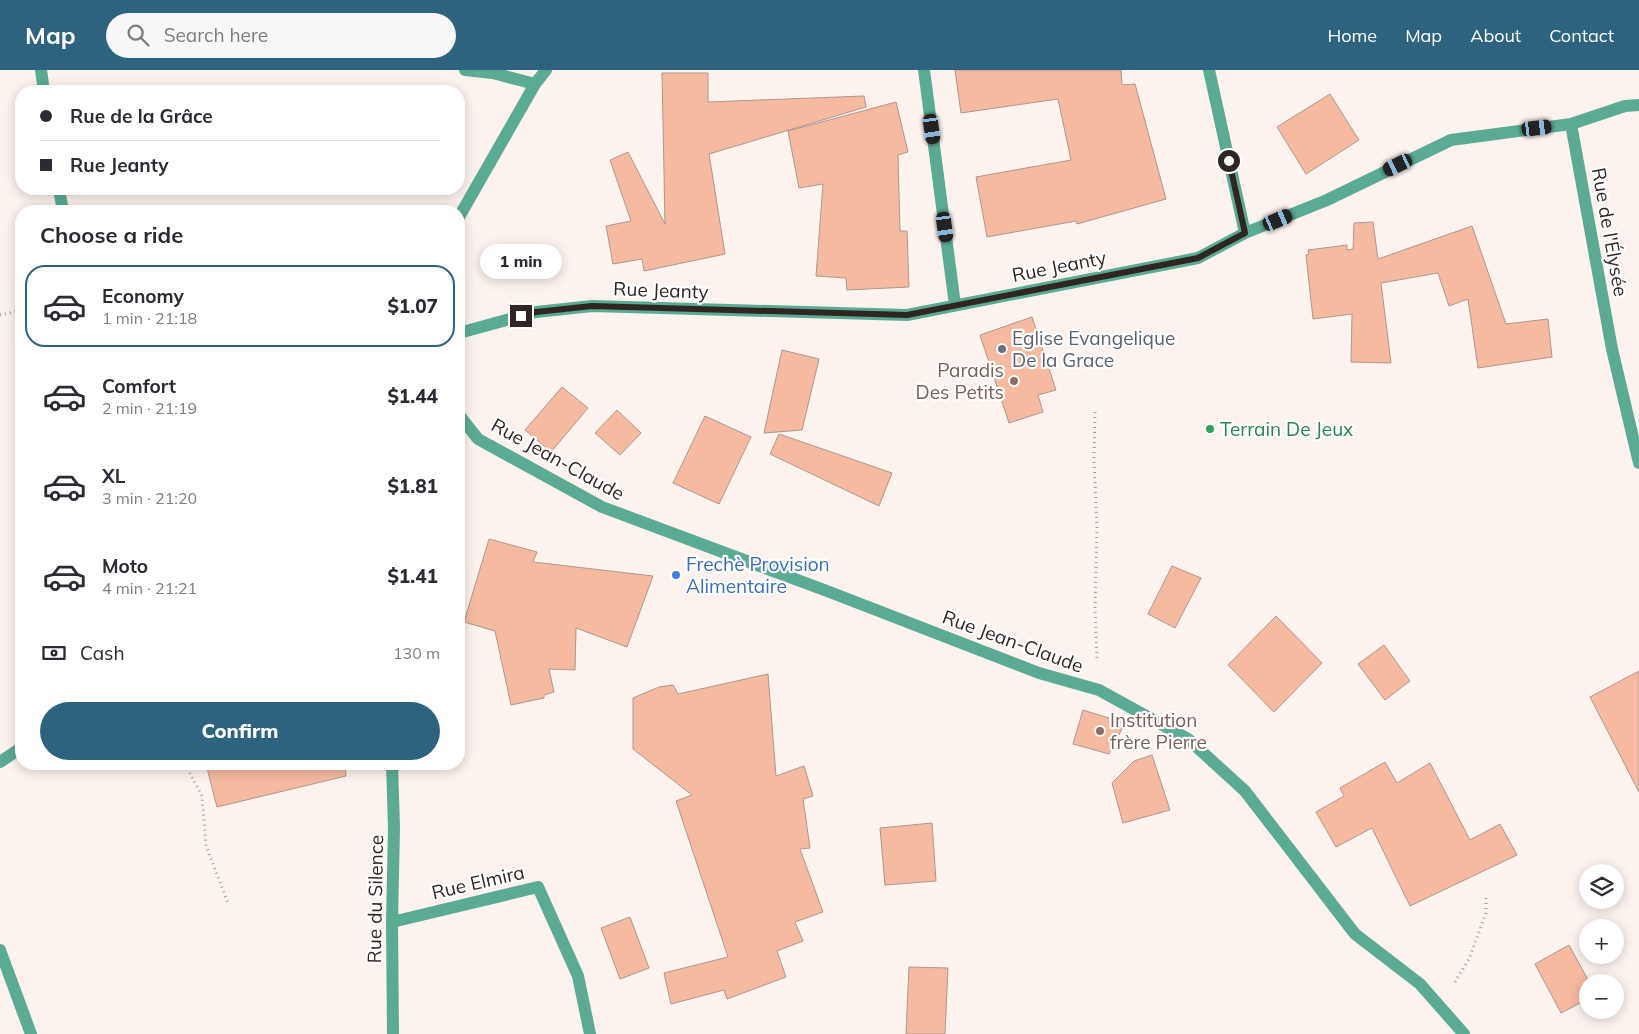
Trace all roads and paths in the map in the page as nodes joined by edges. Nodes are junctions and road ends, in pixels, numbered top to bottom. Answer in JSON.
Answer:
{"nodes":[{"id":1,"x":41,"y":70,"type":"edge"},
{"id":2,"x":465,"y":70,"type":"edge"},
{"id":3,"x":546,"y":70,"type":"edge"},
{"id":4,"x":924,"y":70,"type":"edge"},
{"id":5,"x":1209,"y":70,"type":"edge"},
{"id":6,"x":535,"y":84,"type":"junction"},
{"id":7,"x":43,"y":85,"type":"edge"},
{"id":8,"x":1639,"y":105,"type":"edge"},
{"id":9,"x":1571,"y":124,"type":"junction"},
{"id":10,"x":465,"y":206,"type":"edge"},
{"id":11,"x":1245,"y":233,"type":"junction"},
{"id":12,"x":955,"y":305,"type":"junction"},
{"id":13,"x":15,"y":311,"type":"edge"},
{"id":14,"x":0,"y":315,"type":"edge"},
{"id":15,"x":465,"y":331,"type":"edge"},
{"id":16,"x":1095,"y":412,"type":"dead end"},
{"id":17,"x":465,"y":422,"type":"edge"},
{"id":18,"x":1639,"y":463,"type":"edge"},
{"id":19,"x":1099,"y":690,"type":"junction"},
{"id":20,"x":15,"y":752,"type":"edge"},
{"id":21,"x":0,"y":762,"type":"edge"},
{"id":22,"x":188,"y":770,"type":"edge"},
{"id":23,"x":392,"y":770,"type":"edge"},
{"id":24,"x":1486,"y":895,"type":"dead end"},
{"id":25,"x":228,"y":903,"type":"dead end"},
{"id":26,"x":392,"y":922,"type":"junction"},
{"id":27,"x":0,"y":950,"type":"edge"},
{"id":28,"x":1440,"y":1006,"type":"junction"},
{"id":29,"x":31,"y":1034,"type":"edge"},
{"id":30,"x":394,"y":1034,"type":"edge"},
{"id":31,"x":590,"y":1034,"type":"edge"},
{"id":32,"x":1464,"y":1034,"type":"edge"}],
"edges":[{"from":1,"to":7,"type":"street"},
{"from":2,"to":6,"type":"street"},
{"from":3,"to":6,"type":"street"},
{"from":4,"to":12,"type":"street"},
{"from":5,"to":11,"type":"street"},
{"from":6,"to":10,"type":"street"},
{"from":8,"to":9,"type":"street","name":"Rue Jeanty"},
{"from":9,"to":11,"type":"street","name":"Rue Jeanty"},
{"from":9,"to":18,"type":"street","name":"Rue de l'Élysée"},
{"from":11,"to":12,"type":"street","name":"Rue Jeanty"},
{"from":12,"to":15,"type":"street","name":"Rue Jeanty"},
{"from":13,"to":14,"type":"path"},
{"from":16,"to":19,"type":"path"},
{"from":17,"to":19,"type":"street","name":"Rue Jean-Claude"},
{"from":19,"to":28,"type":"street","name":"Rue Jean-Claude"},
{"from":20,"to":21,"type":"street"},
{"from":22,"to":25,"type":"path"},
{"from":23,"to":26,"type":"street","name":"Rue du Silence"},
{"from":24,"to":28,"type":"path"},
{"from":26,"to":30,"type":"street","name":"Rue du Silence"},
{"from":26,"to":31,"type":"street","name":"Rue Elmira"},
{"from":27,"to":29,"type":"street"},
{"from":28,"to":32,"type":"street","name":"Rue Jean-Claude"}]}
